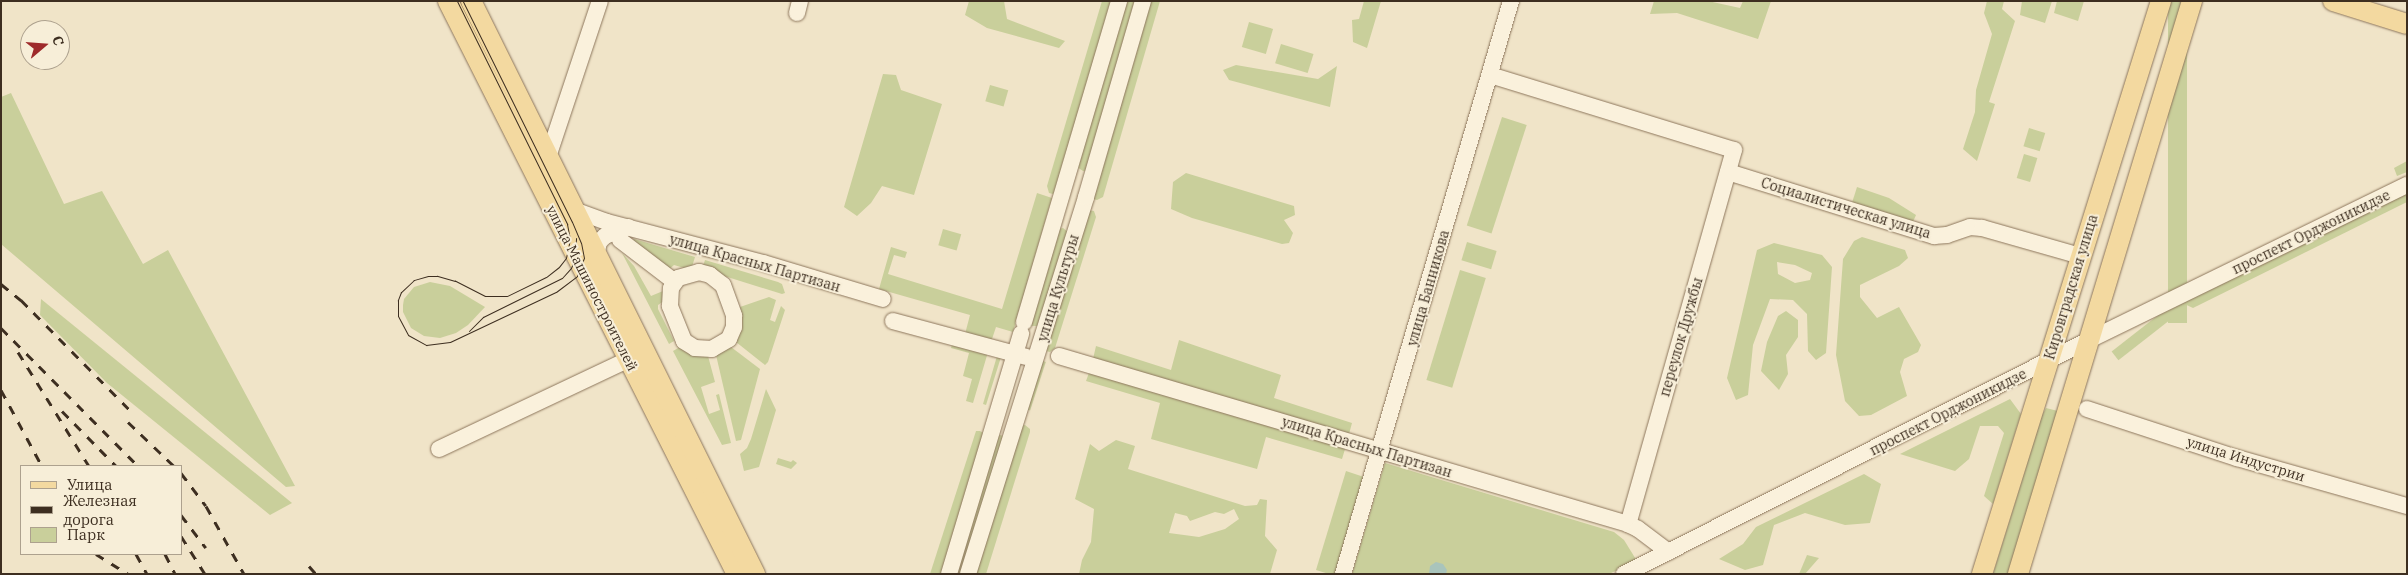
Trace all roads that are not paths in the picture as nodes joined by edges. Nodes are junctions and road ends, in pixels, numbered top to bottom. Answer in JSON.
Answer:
{"nodes":[{"id":1,"x":448,"y":1,"type":"edge"},
{"id":2,"x":471,"y":1,"type":"edge"},
{"id":3,"x":600,"y":1,"type":"edge"},
{"id":4,"x":1119,"y":1,"type":"edge"},
{"id":5,"x":1143,"y":1,"type":"edge"},
{"id":6,"x":1511,"y":1,"type":"edge"},
{"id":7,"x":2161,"y":1,"type":"edge"},
{"id":8,"x":2192,"y":1,"type":"edge"},
{"id":9,"x":2333,"y":1,"type":"edge"},
{"id":10,"x":2407,"y":24,"type":"edge"},
{"id":11,"x":1490,"y":75,"type":"junction"},
{"id":12,"x":548,"y":157,"type":"junction"},
{"id":13,"x":1728,"y":172,"type":"junction"},
{"id":14,"x":2407,"y":185,"type":"edge"},
{"id":15,"x":574,"y":210,"type":"junction"},
{"id":16,"x":624,"y":233,"type":"junction"},
{"id":17,"x":596,"y":256,"type":"junction"},
{"id":18,"x":2080,"y":256,"type":"junction"},
{"id":19,"x":674,"y":282,"type":"junction"},
{"id":20,"x":883,"y":299,"type":"dead end"},
{"id":21,"x":894,"y":321,"type":"dead end"},
{"id":22,"x":2089,"y":340,"type":"junction"},
{"id":23,"x":1015,"y":354,"type":"junction"},
{"id":24,"x":636,"y":356,"type":"junction"},
{"id":25,"x":1059,"y":356,"type":"dead end"},
{"id":26,"x":1035,"y":360,"type":"junction"},
{"id":27,"x":2049,"y":361,"type":"junction"},
{"id":28,"x":2087,"y":409,"type":"dead end"},
{"id":29,"x":439,"y":449,"type":"dead end"},
{"id":30,"x":1379,"y":451,"type":"junction"},
{"id":31,"x":2407,"y":506,"type":"edge"},
{"id":32,"x":1628,"y":524,"type":"junction"},
{"id":33,"x":1668,"y":552,"type":"junction"},
{"id":34,"x":736,"y":574,"type":"edge"},
{"id":35,"x":755,"y":574,"type":"edge"},
{"id":36,"x":949,"y":574,"type":"edge"},
{"id":37,"x":968,"y":574,"type":"edge"},
{"id":38,"x":1342,"y":574,"type":"edge"},
{"id":39,"x":1624,"y":574,"type":"edge"},
{"id":40,"x":1982,"y":574,"type":"edge"},
{"id":41,"x":2018,"y":574,"type":"edge"}],
"edges":[{"from":1,"to":24,"type":"main road","name":"улица Машиностроителей"},
{"from":2,"to":12,"type":"main road","name":"улица Машиностроителей"},
{"from":3,"to":12,"type":"street"},
{"from":4,"to":23,"type":"street","name":"улица Культуры"},
{"from":5,"to":26,"type":"street","name":"улица Культуры"},
{"from":6,"to":11,"type":"street","name":"улица Банникова"},
{"from":7,"to":18,"type":"main road","name":"Кировградская улица"},
{"from":8,"to":22,"type":"main road"},
{"from":9,"to":10,"type":"main road"},
{"from":11,"to":13,"type":"street","name":"переулок Дружбы"},
{"from":11,"to":30,"type":"street","name":"улица Банникова"},
{"from":12,"to":15,"type":"main road","name":"улица Машиностроителей"},
{"from":13,"to":18,"type":"street","name":"Социалистическая улица"},
{"from":13,"to":32,"type":"street","name":"переулок Дружбы"},
{"from":14,"to":22,"type":"street","name":"проспект Орджоникидзе"},
{"from":15,"to":16,"type":"street","name":"улица Красных Партизан"},
{"from":15,"to":17,"type":"main road","name":"улица Машиностроителей"},
{"from":16,"to":17,"type":"street"},
{"from":16,"to":19,"type":"street"},
{"from":16,"to":20,"type":"street","name":"улица Красных Партизан"},
{"from":17,"to":24,"type":"main road","name":"улица Машиностроителей"},
{"from":18,"to":27,"type":"main road","name":"Кировградская улица"},
{"from":19,"to":19,"type":"street"},
{"from":21,"to":23,"type":"street"},
{"from":22,"to":27,"type":"street","name":"проспект Орджоникидзе"},
{"from":22,"to":41,"type":"main road"},
{"from":23,"to":26,"type":"street"},
{"from":23,"to":36,"type":"street","name":"улица Культуры"},
{"from":24,"to":29,"type":"street"},
{"from":24,"to":34,"type":"main road","name":"улица Машиностроителей"},
{"from":24,"to":35,"type":"main road","name":"улица Машиностроителей"},
{"from":25,"to":30,"type":"street","name":"улица Красных Партизан"},
{"from":26,"to":37,"type":"street","name":"улица Культуры"},
{"from":27,"to":33,"type":"street","name":"проспект Орджоникидзе"},
{"from":27,"to":40,"type":"main road","name":"Кировградская улица"},
{"from":28,"to":31,"type":"street","name":"улица Индустрии"},
{"from":30,"to":32,"type":"street","name":"улица Красных Партизан"},
{"from":30,"to":38,"type":"street","name":"улица Банникова"},
{"from":32,"to":33,"type":"street","name":"улица Красных Партизан"},
{"from":33,"to":39,"type":"street","name":"проспект Орджоникидзе"}]}
